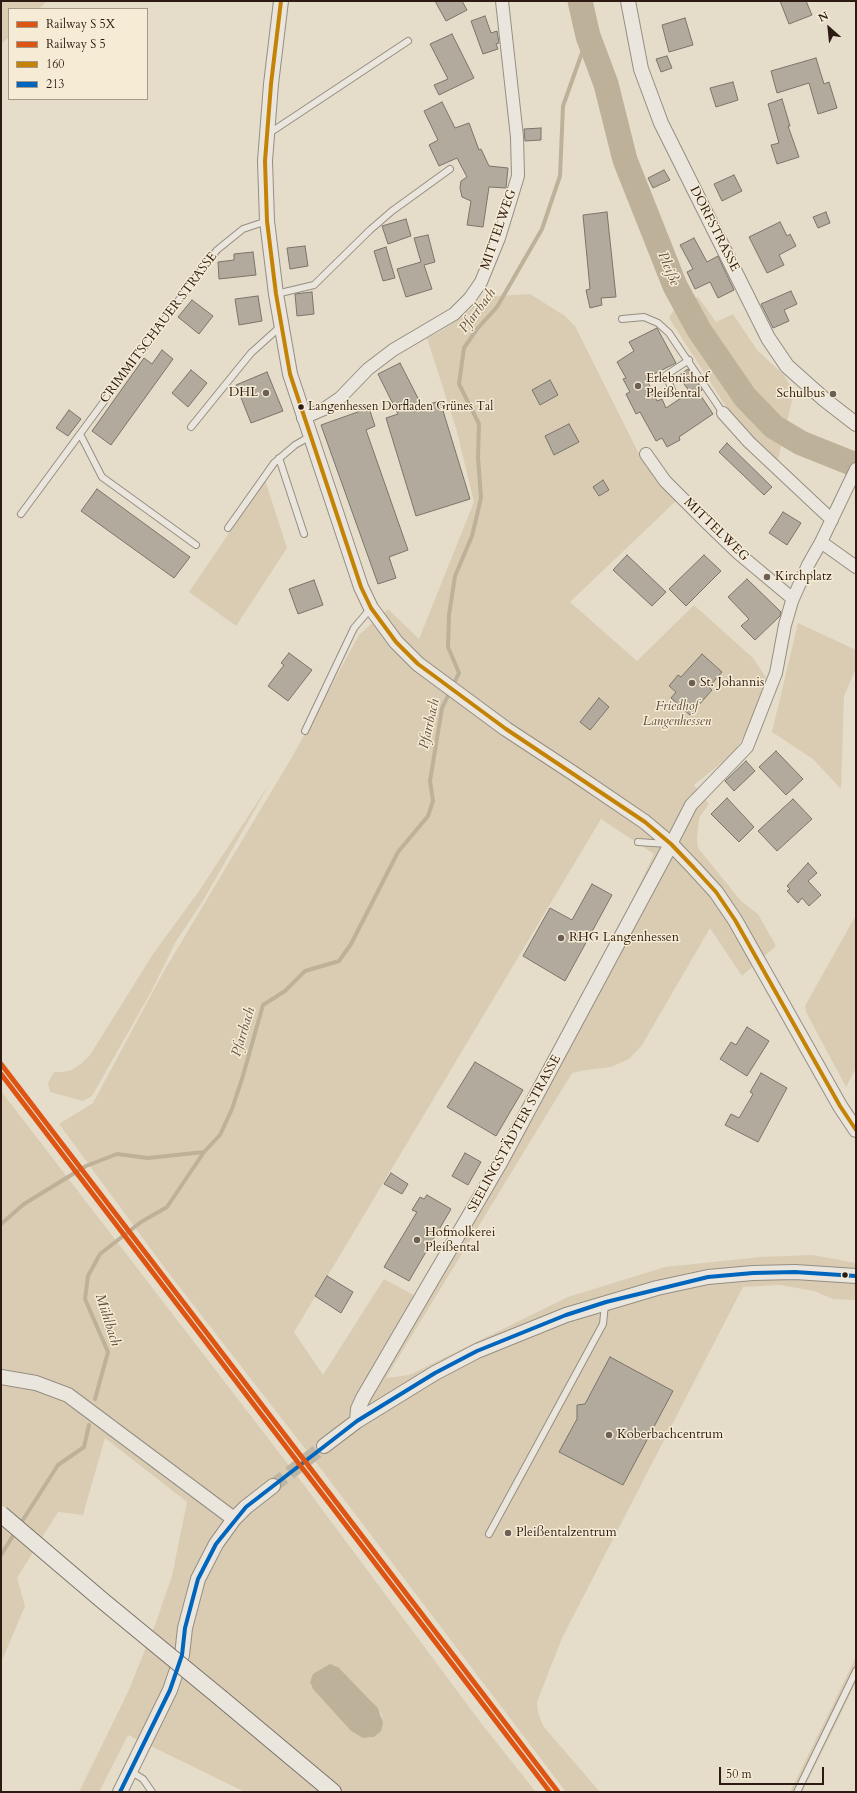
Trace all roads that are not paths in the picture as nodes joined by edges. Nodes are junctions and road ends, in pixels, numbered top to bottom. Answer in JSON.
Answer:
{"nodes":[{"id":1,"x":281,"y":1,"type":"edge"},
{"id":2,"x":502,"y":1,"type":"edge"},
{"id":3,"x":628,"y":1,"type":"edge"},
{"id":4,"x":408,"y":41,"type":"dead end"},
{"id":5,"x":265,"y":136,"type":"junction"},
{"id":6,"x":450,"y":169,"type":"dead end"},
{"id":7,"x":267,"y":221,"type":"junction"},
{"id":8,"x":276,"y":294,"type":"junction"},
{"id":9,"x":622,"y":319,"type":"dead end"},
{"id":10,"x":281,"y":326,"type":"junction"},
{"id":11,"x":689,"y":360,"type":"junction"},
{"id":12,"x":672,"y":390,"type":"dead end"},
{"id":13,"x":723,"y":413,"type":"joint"},
{"id":14,"x":303,"y":418,"type":"junction"},
{"id":15,"x":856,"y":424,"type":"edge"},
{"id":16,"x":191,"y":427,"type":"dead end"},
{"id":17,"x":80,"y":434,"type":"junction"},
{"id":18,"x":309,"y":437,"type":"junction"},
{"id":19,"x":646,"y":454,"type":"dead end"},
{"id":20,"x":279,"y":458,"type":"junction"},
{"id":21,"x":856,"y":468,"type":"edge"},
{"id":22,"x":21,"y":514,"type":"dead end"},
{"id":23,"x":832,"y":520,"type":"junction"},
{"id":24,"x":228,"y":528,"type":"dead end"},
{"id":25,"x":304,"y":534,"type":"dead end"},
{"id":26,"x":821,"y":542,"type":"junction"},
{"id":27,"x":196,"y":545,"type":"dead end"},
{"id":28,"x":856,"y":567,"type":"edge"},
{"id":29,"x":793,"y":599,"type":"junction"},
{"id":30,"x":371,"y":608,"type":"junction"},
{"id":31,"x":305,"y":731,"type":"dead end"},
{"id":32,"x":638,"y":842,"type":"dead end"},
{"id":33,"x":671,"y":844,"type":"junction"},
{"id":34,"x":856,"y":1130,"type":"edge"},
{"id":35,"x":856,"y":1276,"type":"edge"},
{"id":36,"x":606,"y":1302,"type":"junction"},
{"id":37,"x":1,"y":1377,"type":"edge"},
{"id":38,"x":357,"y":1421,"type":"junction"},
{"id":39,"x":324,"y":1446,"type":"tunnel mouth"},
{"id":40,"x":273,"y":1486,"type":"tunnel mouth"},
{"id":41,"x":1,"y":1514,"type":"edge"},
{"id":42,"x":234,"y":1519,"type":"junction"},
{"id":43,"x":489,"y":1534,"type":"dead end"},
{"id":44,"x":856,"y":1671,"type":"edge"},
{"id":45,"x":130,"y":1771,"type":"junction"},
{"id":46,"x":120,"y":1792,"type":"edge"},
{"id":47,"x":152,"y":1792,"type":"edge"},
{"id":48,"x":333,"y":1792,"type":"edge"},
{"id":49,"x":797,"y":1792,"type":"edge"}],
"edges":[{"from":1,"to":5,"type":"street"},
{"from":2,"to":14,"type":"street","name":"MITTELWEG"},
{"from":3,"to":15,"type":"street","name":"DORFSTRASSE"},
{"from":4,"to":5,"type":"lane"},
{"from":5,"to":7,"type":"street"},
{"from":6,"to":8,"type":"lane"},
{"from":7,"to":8,"type":"street"},
{"from":7,"to":17,"type":"lane","name":"CRIMMITSCHAUER STRASSE"},
{"from":8,"to":10,"type":"street"},
{"from":9,"to":11,"type":"lane"},
{"from":10,"to":14,"type":"street"},
{"from":10,"to":16,"type":"lane"},
{"from":11,"to":12,"type":"lane"},
{"from":11,"to":13,"type":"lane"},
{"from":13,"to":23,"type":"street"},
{"from":14,"to":18,"type":"street"},
{"from":17,"to":22,"type":"lane","name":"CRIMMITSCHAUER STRASSE"},
{"from":17,"to":27,"type":"lane"},
{"from":18,"to":20,"type":"lane"},
{"from":18,"to":30,"type":"street"},
{"from":19,"to":29,"type":"street","name":"MITTELWEG"},
{"from":20,"to":24,"type":"lane"},
{"from":20,"to":25,"type":"lane"},
{"from":21,"to":23,"type":"street"},
{"from":23,"to":26,"type":"street"},
{"from":26,"to":28,"type":"street"},
{"from":26,"to":29,"type":"street"},
{"from":29,"to":33,"type":"street"},
{"from":30,"to":31,"type":"lane"},
{"from":30,"to":33,"type":"street"},
{"from":32,"to":33,"type":"lane"},
{"from":33,"to":34,"type":"street"},
{"from":33,"to":38,"type":"street","name":"SEELINGSTÄDTER STRASSE"},
{"from":35,"to":36,"type":"street"},
{"from":36,"to":38,"type":"street"},
{"from":36,"to":43,"type":"lane"},
{"from":37,"to":42,"type":"street"},
{"from":38,"to":39,"type":"street"},
{"from":40,"to":42,"type":"street"},
{"from":41,"to":48,"type":"main road","bridge":true},
{"from":42,"to":45,"type":"street"},
{"from":44,"to":49,"type":"lane"},
{"from":45,"to":46,"type":"street"},
{"from":45,"to":47,"type":"lane"}]}
